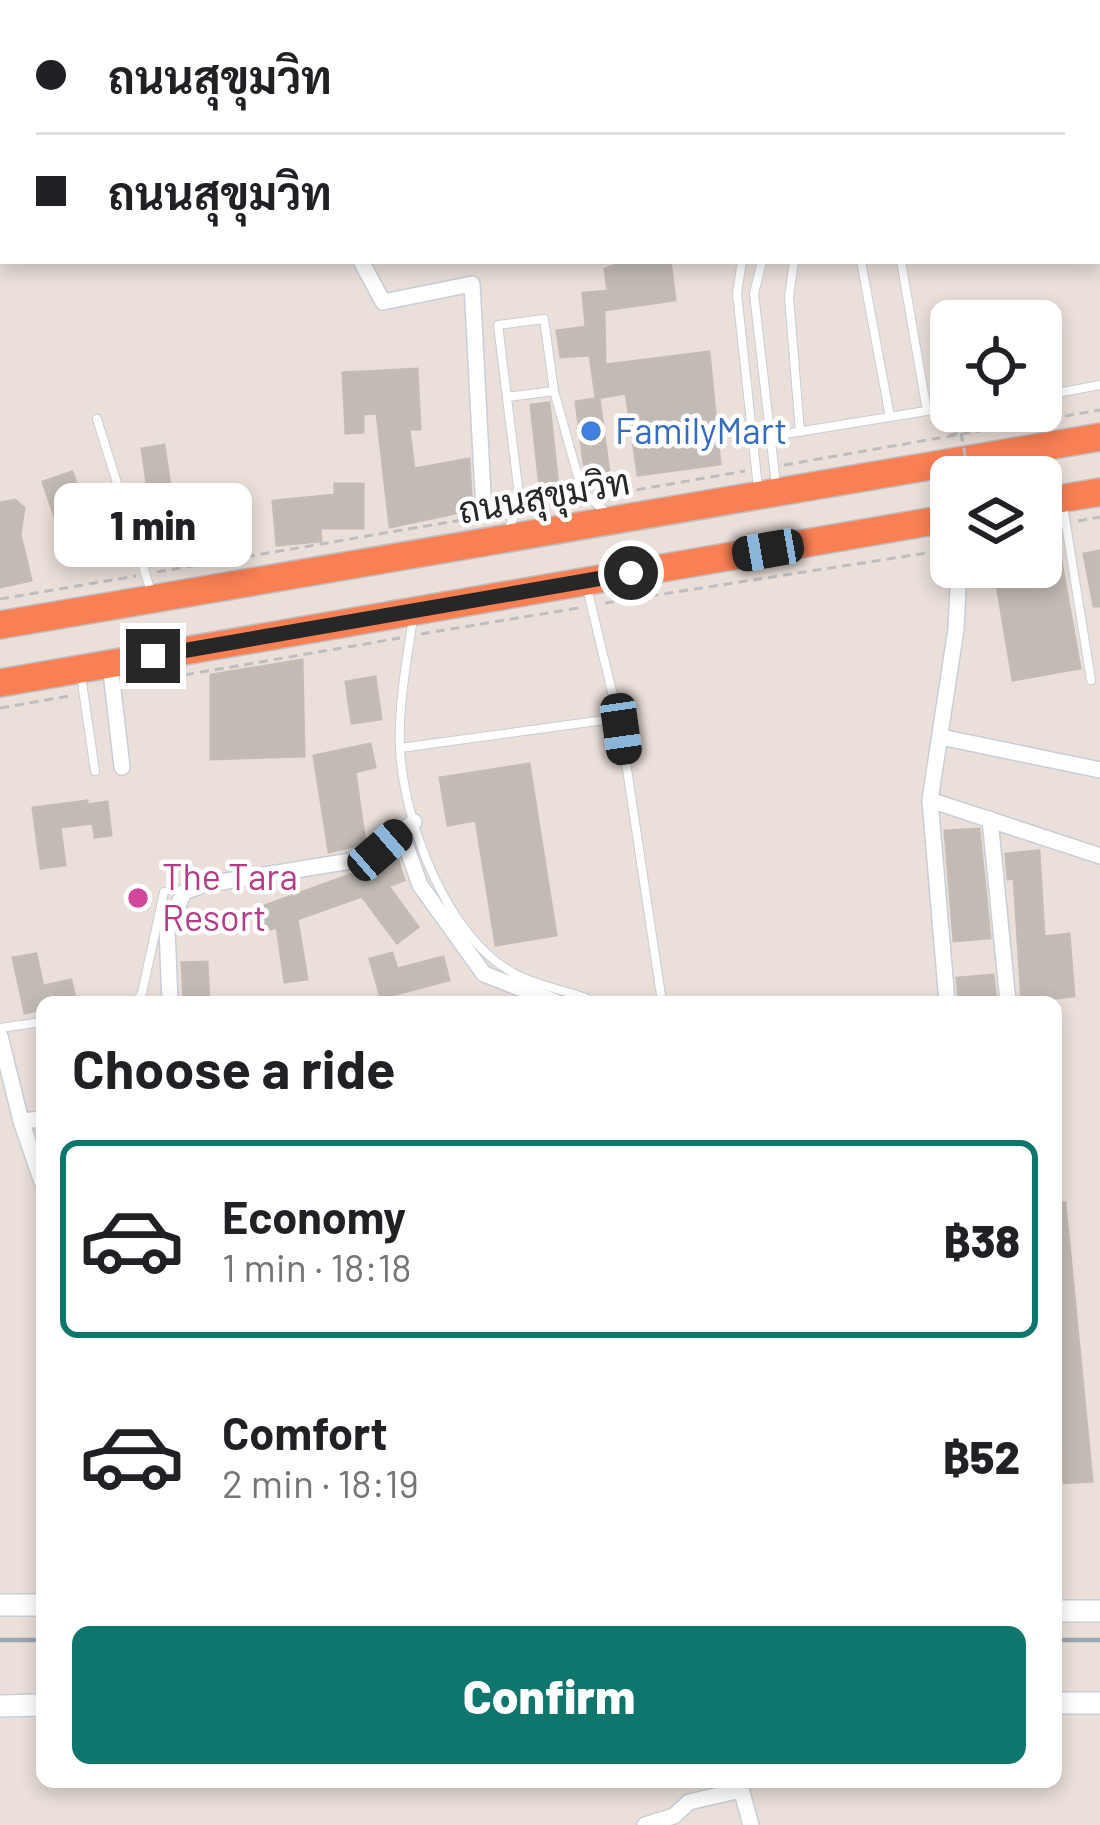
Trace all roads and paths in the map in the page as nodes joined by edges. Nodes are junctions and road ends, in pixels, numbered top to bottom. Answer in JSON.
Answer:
{"nodes":[{"id":1,"x":363,"y":264,"type":"edge"},
{"id":2,"x":742,"y":264,"type":"edge"},
{"id":3,"x":761,"y":264,"type":"edge"},
{"id":4,"x":794,"y":264,"type":"edge"},
{"id":5,"x":862,"y":264,"type":"edge"},
{"id":6,"x":902,"y":264,"type":"edge"},
{"id":7,"x":1100,"y":385,"type":"edge"},
{"id":8,"x":554,"y":391,"type":"junction"},
{"id":9,"x":1062,"y":391,"type":"edge"},
{"id":10,"x":507,"y":398,"type":"junction"},
{"id":11,"x":930,"y":410,"type":"edge"},
{"id":12,"x":1100,"y":410,"type":"edge"},
{"id":13,"x":927,"y":411,"type":"junction"},
{"id":14,"x":890,"y":417,"type":"junction"},
{"id":15,"x":97,"y":419,"type":"dead end"},
{"id":16,"x":800,"y":432,"type":"junction"},
{"id":17,"x":785,"y":434,"type":"dead end"},
{"id":18,"x":947,"y":435,"type":"junction"},
{"id":19,"x":1100,"y":437,"type":"edge"},
{"id":20,"x":965,"y":456,"type":"edge"},
{"id":21,"x":767,"y":481,"type":"junction"},
{"id":22,"x":1100,"y":492,"type":"edge"},
{"id":23,"x":483,"y":494,"type":"dead end"},
{"id":24,"x":590,"y":498,"type":"junction"},
{"id":25,"x":1062,"y":498,"type":"edge"},
{"id":26,"x":516,"y":511,"type":"junction"},
{"id":27,"x":615,"y":520,"type":"junction"},
{"id":28,"x":930,"y":522,"type":"edge"},
{"id":29,"x":504,"y":539,"type":"junction"},
{"id":30,"x":1062,"y":550,"type":"edge"},
{"id":31,"x":930,"y":552,"type":"edge"},
{"id":32,"x":149,"y":587,"type":"junction"},
{"id":33,"x":958,"y":588,"type":"edge"},
{"id":34,"x":588,"y":593,"type":"junction"},
{"id":35,"x":0,"y":599,"type":"edge"},
{"id":36,"x":412,"y":623,"type":"junction"},
{"id":37,"x":0,"y":626,"type":"edge"},
{"id":38,"x":111,"y":676,"type":"junction"},
{"id":39,"x":1091,"y":680,"type":"dead end"},
{"id":40,"x":81,"y":681,"type":"junction"},
{"id":41,"x":0,"y":683,"type":"edge"},
{"id":42,"x":0,"y":708,"type":"edge"},
{"id":43,"x":619,"y":718,"type":"junction"},
{"id":44,"x":941,"y":737,"type":"junction"},
{"id":45,"x":400,"y":748,"type":"junction"},
{"id":46,"x":122,"y":766,"type":"dead end"},
{"id":47,"x":1100,"y":770,"type":"edge"},
{"id":48,"x":95,"y":771,"type":"dead end"},
{"id":49,"x":930,"y":800,"type":"junction"},
{"id":50,"x":990,"y":819,"type":"junction"},
{"id":51,"x":407,"y":827,"type":"junction"},
{"id":52,"x":1100,"y":856,"type":"edge"},
{"id":53,"x":164,"y":892,"type":"dead end"},
{"id":54,"x":140,"y":996,"type":"edge"},
{"id":55,"x":170,"y":996,"type":"edge"},
{"id":56,"x":541,"y":996,"type":"edge"},
{"id":57,"x":580,"y":996,"type":"edge"},
{"id":58,"x":661,"y":996,"type":"edge"},
{"id":59,"x":946,"y":996,"type":"edge"},
{"id":60,"x":1007,"y":996,"type":"edge"},
{"id":61,"x":36,"y":1023,"type":"edge"},
{"id":62,"x":0,"y":1032,"type":"edge"},
{"id":63,"x":6,"y":1086,"type":"edge"},
{"id":64,"x":36,"y":1120,"type":"edge"},
{"id":65,"x":21,"y":1121,"type":"junction"},
{"id":66,"x":36,"y":1165,"type":"edge"},
{"id":67,"x":0,"y":1605,"type":"edge"},
{"id":68,"x":36,"y":1605,"type":"edge"},
{"id":69,"x":1062,"y":1611,"type":"edge"},
{"id":70,"x":1100,"y":1611,"type":"edge"},
{"id":71,"x":1062,"y":1702,"type":"edge"},
{"id":72,"x":1100,"y":1702,"type":"edge"},
{"id":73,"x":0,"y":1706,"type":"edge"},
{"id":74,"x":36,"y":1706,"type":"edge"},
{"id":75,"x":734,"y":1788,"type":"edge"},
{"id":76,"x":741,"y":1788,"type":"edge"},
{"id":77,"x":645,"y":1825,"type":"edge"},
{"id":78,"x":752,"y":1825,"type":"edge"}],
"edges":[{"from":1,"to":23,"type":"street"},
{"from":2,"to":21,"type":"lane"},
{"from":3,"to":21,"type":"lane"},
{"from":4,"to":16,"type":"lane"},
{"from":5,"to":14,"type":"lane"},
{"from":6,"to":13,"type":"lane"},
{"from":7,"to":9,"type":"lane"},
{"from":8,"to":10,"type":"lane"},
{"from":8,"to":10,"type":"lane"},
{"from":8,"to":24,"type":"lane"},
{"from":10,"to":26,"type":"lane"},
{"from":11,"to":13,"type":"lane"},
{"from":12,"to":18,"type":"path"},
{"from":13,"to":14,"type":"lane"},
{"from":14,"to":16,"type":"lane"},
{"from":15,"to":32,"type":"lane"},
{"from":16,"to":17,"type":"lane"},
{"from":18,"to":20,"type":"path","bridge":true},
{"from":18,"to":21,"type":"path"},
{"from":19,"to":21,"type":"highway","name":"ถนนสุขุมวิท"},
{"from":21,"to":24,"type":"path"},
{"from":21,"to":27,"type":"highway","name":"ถนนสุขุมวิท"},
{"from":22,"to":25,"type":"highway"},
{"from":24,"to":26,"type":"path"},
{"from":24,"to":27,"type":"lane"},
{"from":26,"to":29,"type":"lane"},
{"from":26,"to":32,"type":"path"},
{"from":27,"to":29,"type":"highway","name":"ถนนสุขุมวิท"},
{"from":28,"to":34,"type":"highway"},
{"from":29,"to":32,"type":"highway","name":"ถนนสุขุมวิท"},
{"from":30,"to":39,"type":"lane"},
{"from":31,"to":34,"type":"path"},
{"from":32,"to":35,"type":"path"},
{"from":32,"to":37,"type":"highway","name":"ถนนสุขุมวิท"},
{"from":33,"to":44,"type":"street"},
{"from":34,"to":36,"type":"highway"},
{"from":34,"to":36,"type":"path"},
{"from":34,"to":43,"type":"lane"},
{"from":36,"to":38,"type":"highway"},
{"from":36,"to":38,"type":"path"},
{"from":36,"to":45,"type":"lane"},
{"from":38,"to":40,"type":"highway"},
{"from":38,"to":46,"type":"street"},
{"from":40,"to":41,"type":"highway"},
{"from":40,"to":42,"type":"path"},
{"from":40,"to":48,"type":"lane"},
{"from":43,"to":45,"type":"lane"},
{"from":43,"to":58,"type":"lane"},
{"from":44,"to":47,"type":"street"},
{"from":44,"to":49,"type":"street"},
{"from":45,"to":51,"type":"lane"},
{"from":49,"to":50,"type":"street"},
{"from":49,"to":59,"type":"street"},
{"from":50,"to":52,"type":"street"},
{"from":50,"to":60,"type":"street"},
{"from":51,"to":55,"type":"street"},
{"from":51,"to":56,"type":"street"},
{"from":51,"to":57,"type":"lane"},
{"from":53,"to":54,"type":"lane"},
{"from":61,"to":62,"type":"lane"},
{"from":62,"to":63,"type":"street"},
{"from":63,"to":65,"type":"street"},
{"from":64,"to":65,"type":"street"},
{"from":65,"to":66,"type":"street"},
{"from":67,"to":68,"type":"street"},
{"from":69,"to":70,"type":"street"},
{"from":71,"to":72,"type":"street"},
{"from":73,"to":74,"type":"street"},
{"from":75,"to":77,"type":"street"},
{"from":76,"to":78,"type":"street"}]}
